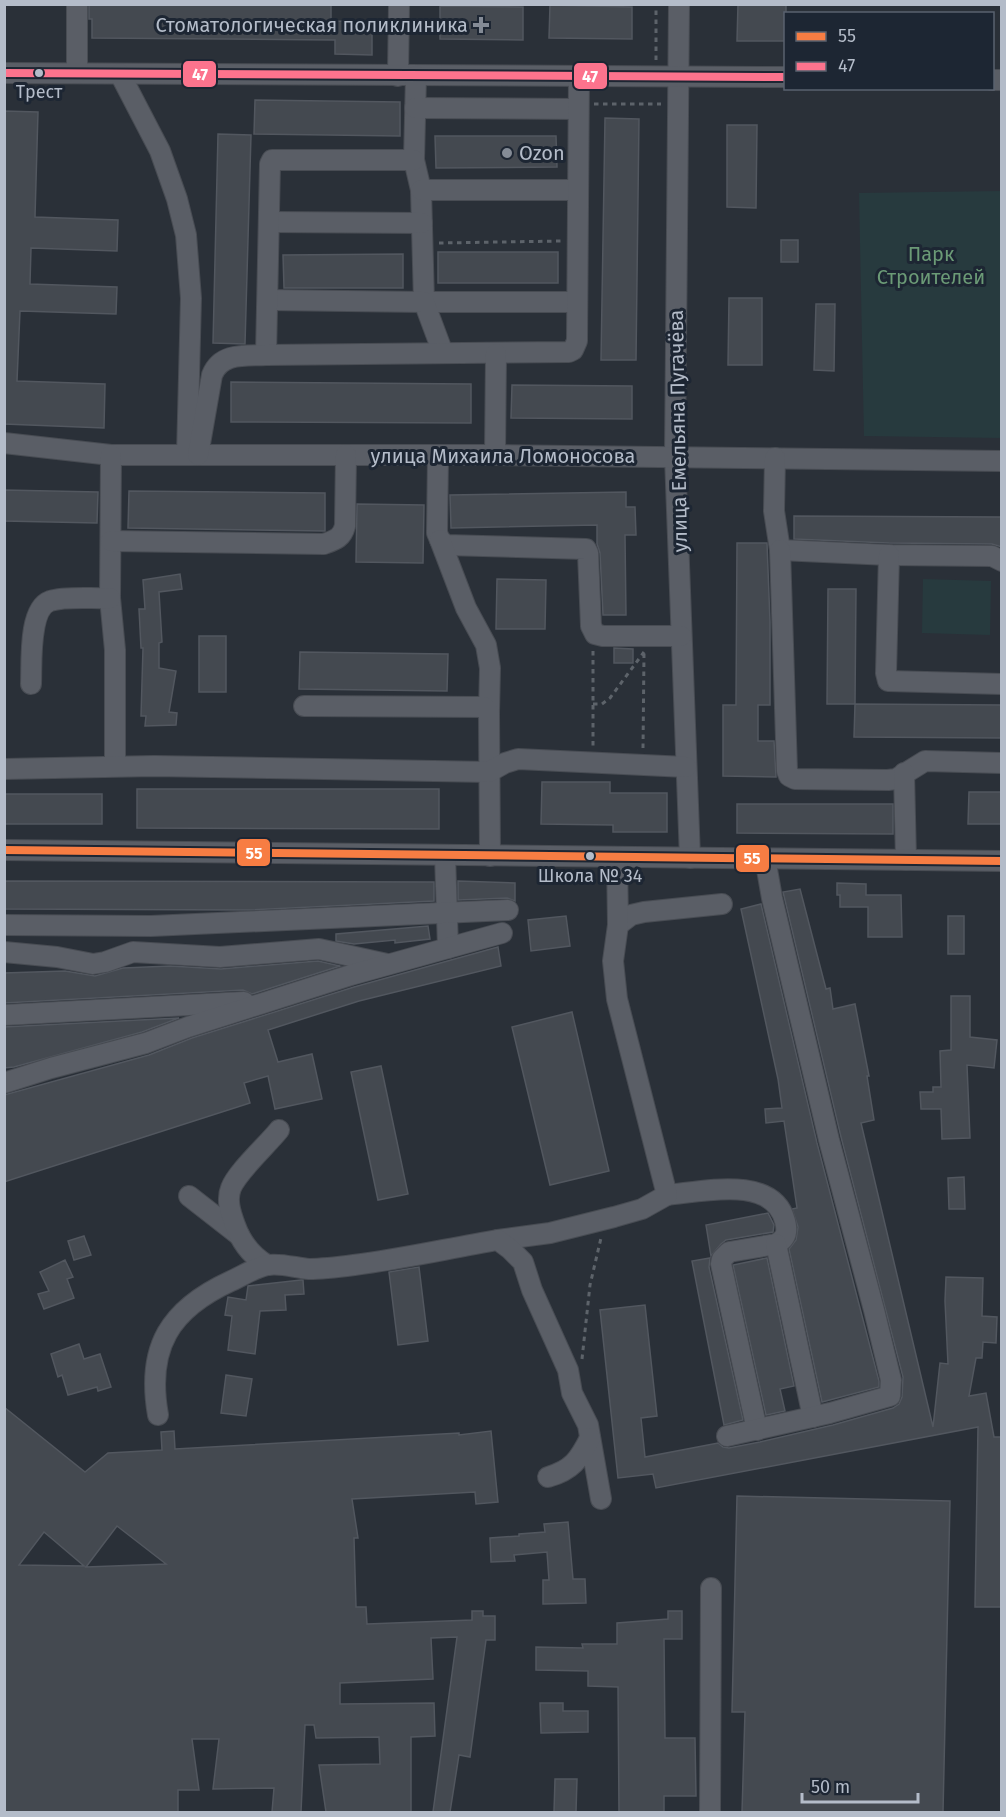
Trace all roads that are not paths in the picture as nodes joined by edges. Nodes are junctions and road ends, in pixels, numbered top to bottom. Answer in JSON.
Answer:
{"nodes":[{"id":1,"x":77,"y":4,"type":"edge"},
{"id":2,"x":399,"y":4,"type":"edge"},
{"id":3,"x":679,"y":4,"type":"edge"},
{"id":4,"x":4,"y":73,"type":"edge"},
{"id":5,"x":77,"y":74,"type":"junction"},
{"id":6,"x":120,"y":74,"type":"junction"},
{"id":7,"x":510,"y":75,"type":"junction"},
{"id":8,"x":579,"y":75,"type":"junction"},
{"id":9,"x":679,"y":75,"type":"junction"},
{"id":10,"x":407,"y":76,"type":"junction"},
{"id":11,"x":784,"y":77,"type":"edge"},
{"id":12,"x":415,"y":108,"type":"junction"},
{"id":13,"x":511,"y":109,"type":"junction"},
{"id":14,"x":578,"y":109,"type":"junction"},
{"id":15,"x":414,"y":160,"type":"junction"},
{"id":16,"x":421,"y":190,"type":"junction"},
{"id":17,"x":578,"y":190,"type":"junction"},
{"id":18,"x":269,"y":222,"type":"junction"},
{"id":19,"x":422,"y":223,"type":"junction"},
{"id":20,"x":267,"y":300,"type":"junction"},
{"id":21,"x":424,"y":302,"type":"junction"},
{"id":22,"x":577,"y":302,"type":"junction"},
{"id":23,"x":443,"y":353,"type":"junction"},
{"id":24,"x":496,"y":354,"type":"junction"},
{"id":25,"x":266,"y":355,"type":"junction"},
{"id":26,"x":4,"y":443,"type":"edge"},
{"id":27,"x":111,"y":455,"type":"junction"},
{"id":28,"x":192,"y":455,"type":"junction"},
{"id":29,"x":346,"y":455,"type":"junction"},
{"id":30,"x":495,"y":455,"type":"junction"},
{"id":31,"x":438,"y":456,"type":"junction"},
{"id":32,"x":675,"y":457,"type":"junction"},
{"id":33,"x":775,"y":458,"type":"junction"},
{"id":34,"x":1002,"y":461,"type":"edge"},
{"id":35,"x":440,"y":540,"type":"junction"},
{"id":36,"x":111,"y":541,"type":"junction"},
{"id":37,"x":780,"y":550,"type":"junction"},
{"id":38,"x":889,"y":555,"type":"junction"},
{"id":39,"x":1002,"y":561,"type":"edge"},
{"id":40,"x":110,"y":598,"type":"junction"},
{"id":41,"x":681,"y":636,"type":"junction"},
{"id":42,"x":31,"y":684,"type":"dead end"},
{"id":43,"x":1002,"y":684,"type":"edge"},
{"id":44,"x":304,"y":706,"type":"dead end"},
{"id":45,"x":489,"y":713,"type":"junction"},
{"id":46,"x":1002,"y":763,"type":"edge"},
{"id":47,"x":115,"y":766,"type":"junction"},
{"id":48,"x":686,"y":767,"type":"junction"},
{"id":49,"x":4,"y":769,"type":"edge"},
{"id":50,"x":489,"y":772,"type":"junction"},
{"id":51,"x":904,"y":773,"type":"junction"},
{"id":52,"x":4,"y":850,"type":"edge"},
{"id":53,"x":445,"y":855,"type":"junction"},
{"id":54,"x":490,"y":855,"type":"junction"},
{"id":55,"x":617,"y":857,"type":"junction"},
{"id":56,"x":690,"y":858,"type":"junction"},
{"id":57,"x":765,"y":858,"type":"junction"},
{"id":58,"x":906,"y":860,"type":"junction"},
{"id":59,"x":1002,"y":861,"type":"edge"},
{"id":60,"x":722,"y":904,"type":"dead end"},
{"id":61,"x":508,"y":910,"type":"dead end"},
{"id":62,"x":447,"y":913,"type":"junction"},
{"id":63,"x":4,"y":925,"type":"edge"},
{"id":64,"x":618,"y":925,"type":"junction"},
{"id":65,"x":502,"y":933,"type":"dead end"},
{"id":66,"x":448,"y":948,"type":"junction"},
{"id":67,"x":4,"y":952,"type":"edge"},
{"id":68,"x":390,"y":964,"type":"junction"},
{"id":69,"x":267,"y":1001,"type":"junction"},
{"id":70,"x":4,"y":1015,"type":"edge"},
{"id":71,"x":4,"y":1083,"type":"edge"},
{"id":72,"x":279,"y":1130,"type":"dead end"},
{"id":73,"x":189,"y":1196,"type":"dead end"},
{"id":74,"x":667,"y":1196,"type":"junction"},
{"id":75,"x":550,"y":1233,"type":"junction"},
{"id":76,"x":239,"y":1235,"type":"junction"},
{"id":77,"x":498,"y":1240,"type":"junction"},
{"id":78,"x":776,"y":1244,"type":"junction"},
{"id":79,"x":523,"y":1262,"type":"junction"},
{"id":80,"x":267,"y":1265,"type":"junction"},
{"id":81,"x":158,"y":1415,"type":"dead end"},
{"id":82,"x":813,"y":1417,"type":"junction"},
{"id":83,"x":757,"y":1430,"type":"junction"},
{"id":84,"x":727,"y":1436,"type":"dead end"},
{"id":85,"x":590,"y":1438,"type":"junction"},
{"id":86,"x":548,"y":1477,"type":"dead end"},
{"id":87,"x":602,"y":1499,"type":"dead end"},
{"id":88,"x":711,"y":1588,"type":"dead end"},
{"id":89,"x":710,"y":1812,"type":"edge"}],
"edges":[{"from":1,"to":5,"type":"street"},
{"from":2,"to":10,"type":"street"},
{"from":3,"to":9,"type":"street","name":"улица Емельяна Пугачёва"},
{"from":4,"to":5,"type":"street"},
{"from":5,"to":6,"type":"street"},
{"from":6,"to":10,"type":"street"},
{"from":6,"to":28,"type":"street"},
{"from":7,"to":8,"type":"street"},
{"from":7,"to":10,"type":"street"},
{"from":7,"to":13,"type":"street"},
{"from":8,"to":9,"type":"street"},
{"from":8,"to":14,"type":"street"},
{"from":9,"to":11,"type":"street"},
{"from":9,"to":32,"type":"street","name":"улица Емельяна Пугачёва"},
{"from":10,"to":12,"type":"street"},
{"from":12,"to":13,"type":"street"},
{"from":12,"to":15,"type":"street"},
{"from":13,"to":14,"type":"street"},
{"from":14,"to":17,"type":"street"},
{"from":15,"to":16,"type":"street"},
{"from":15,"to":18,"type":"street"},
{"from":16,"to":17,"type":"street"},
{"from":16,"to":19,"type":"street"},
{"from":17,"to":22,"type":"street"},
{"from":18,"to":19,"type":"street"},
{"from":18,"to":20,"type":"street"},
{"from":19,"to":21,"type":"street"},
{"from":20,"to":21,"type":"street"},
{"from":20,"to":25,"type":"street"},
{"from":21,"to":22,"type":"street"},
{"from":21,"to":23,"type":"street"},
{"from":22,"to":24,"type":"street"},
{"from":23,"to":24,"type":"street"},
{"from":23,"to":25,"type":"street"},
{"from":24,"to":30,"type":"street"},
{"from":25,"to":28,"type":"street"},
{"from":26,"to":27,"type":"street","name":"улица Михаила Ломоносова"},
{"from":27,"to":28,"type":"street","name":"улица Михаила Ломоносова"},
{"from":27,"to":36,"type":"street"},
{"from":28,"to":29,"type":"street","name":"улица Михаила Ломоносова"},
{"from":29,"to":31,"type":"street","name":"улица Михаила Ломоносова"},
{"from":29,"to":36,"type":"street"},
{"from":30,"to":31,"type":"street","name":"улица Михаила Ломоносова"},
{"from":30,"to":32,"type":"street","name":"улица Михаила Ломоносова"},
{"from":31,"to":35,"type":"street"},
{"from":32,"to":33,"type":"street","name":"улица Михаила Ломоносова"},
{"from":32,"to":41,"type":"street","name":"улица Емельяна Пугачёва"},
{"from":33,"to":34,"type":"street","name":"улица Михаила Ломоносова"},
{"from":33,"to":37,"type":"street"},
{"from":35,"to":41,"type":"street"},
{"from":35,"to":45,"type":"street"},
{"from":36,"to":40,"type":"street"},
{"from":37,"to":38,"type":"street"},
{"from":37,"to":51,"type":"street"},
{"from":38,"to":39,"type":"street"},
{"from":38,"to":43,"type":"street"},
{"from":40,"to":42,"type":"street"},
{"from":40,"to":47,"type":"street"},
{"from":41,"to":48,"type":"street","name":"улица Емельяна Пугачёва"},
{"from":44,"to":45,"type":"street"},
{"from":45,"to":50,"type":"street"},
{"from":46,"to":51,"type":"street"},
{"from":47,"to":49,"type":"street"},
{"from":47,"to":50,"type":"street"},
{"from":48,"to":50,"type":"street"},
{"from":48,"to":56,"type":"street","name":"улица Емельяна Пугачёва"},
{"from":50,"to":54,"type":"street"},
{"from":51,"to":58,"type":"street"},
{"from":52,"to":53,"type":"street"},
{"from":53,"to":54,"type":"street"},
{"from":53,"to":62,"type":"street"},
{"from":54,"to":55,"type":"street"},
{"from":55,"to":56,"type":"street"},
{"from":55,"to":64,"type":"street"},
{"from":56,"to":57,"type":"street"},
{"from":57,"to":58,"type":"street"},
{"from":57,"to":82,"type":"street"},
{"from":58,"to":59,"type":"street"},
{"from":60,"to":64,"type":"street"},
{"from":61,"to":62,"type":"street"},
{"from":62,"to":63,"type":"street"},
{"from":62,"to":66,"type":"street"},
{"from":64,"to":74,"type":"street"},
{"from":65,"to":66,"type":"street"},
{"from":66,"to":68,"type":"street"},
{"from":67,"to":68,"type":"street"},
{"from":68,"to":69,"type":"street"},
{"from":69,"to":70,"type":"street"},
{"from":69,"to":71,"type":"street"},
{"from":72,"to":76,"type":"street"},
{"from":73,"to":76,"type":"street"},
{"from":74,"to":75,"type":"street"},
{"from":74,"to":78,"type":"street"},
{"from":75,"to":77,"type":"street"},
{"from":75,"to":79,"type":"street"},
{"from":76,"to":80,"type":"street"},
{"from":77,"to":79,"type":"street"},
{"from":77,"to":80,"type":"street"},
{"from":78,"to":82,"type":"street"},
{"from":78,"to":83,"type":"street"},
{"from":79,"to":85,"type":"street"},
{"from":80,"to":81,"type":"street"},
{"from":82,"to":83,"type":"street"},
{"from":83,"to":84,"type":"street"},
{"from":85,"to":86,"type":"street"},
{"from":85,"to":87,"type":"street"},
{"from":88,"to":89,"type":"street"}]}
